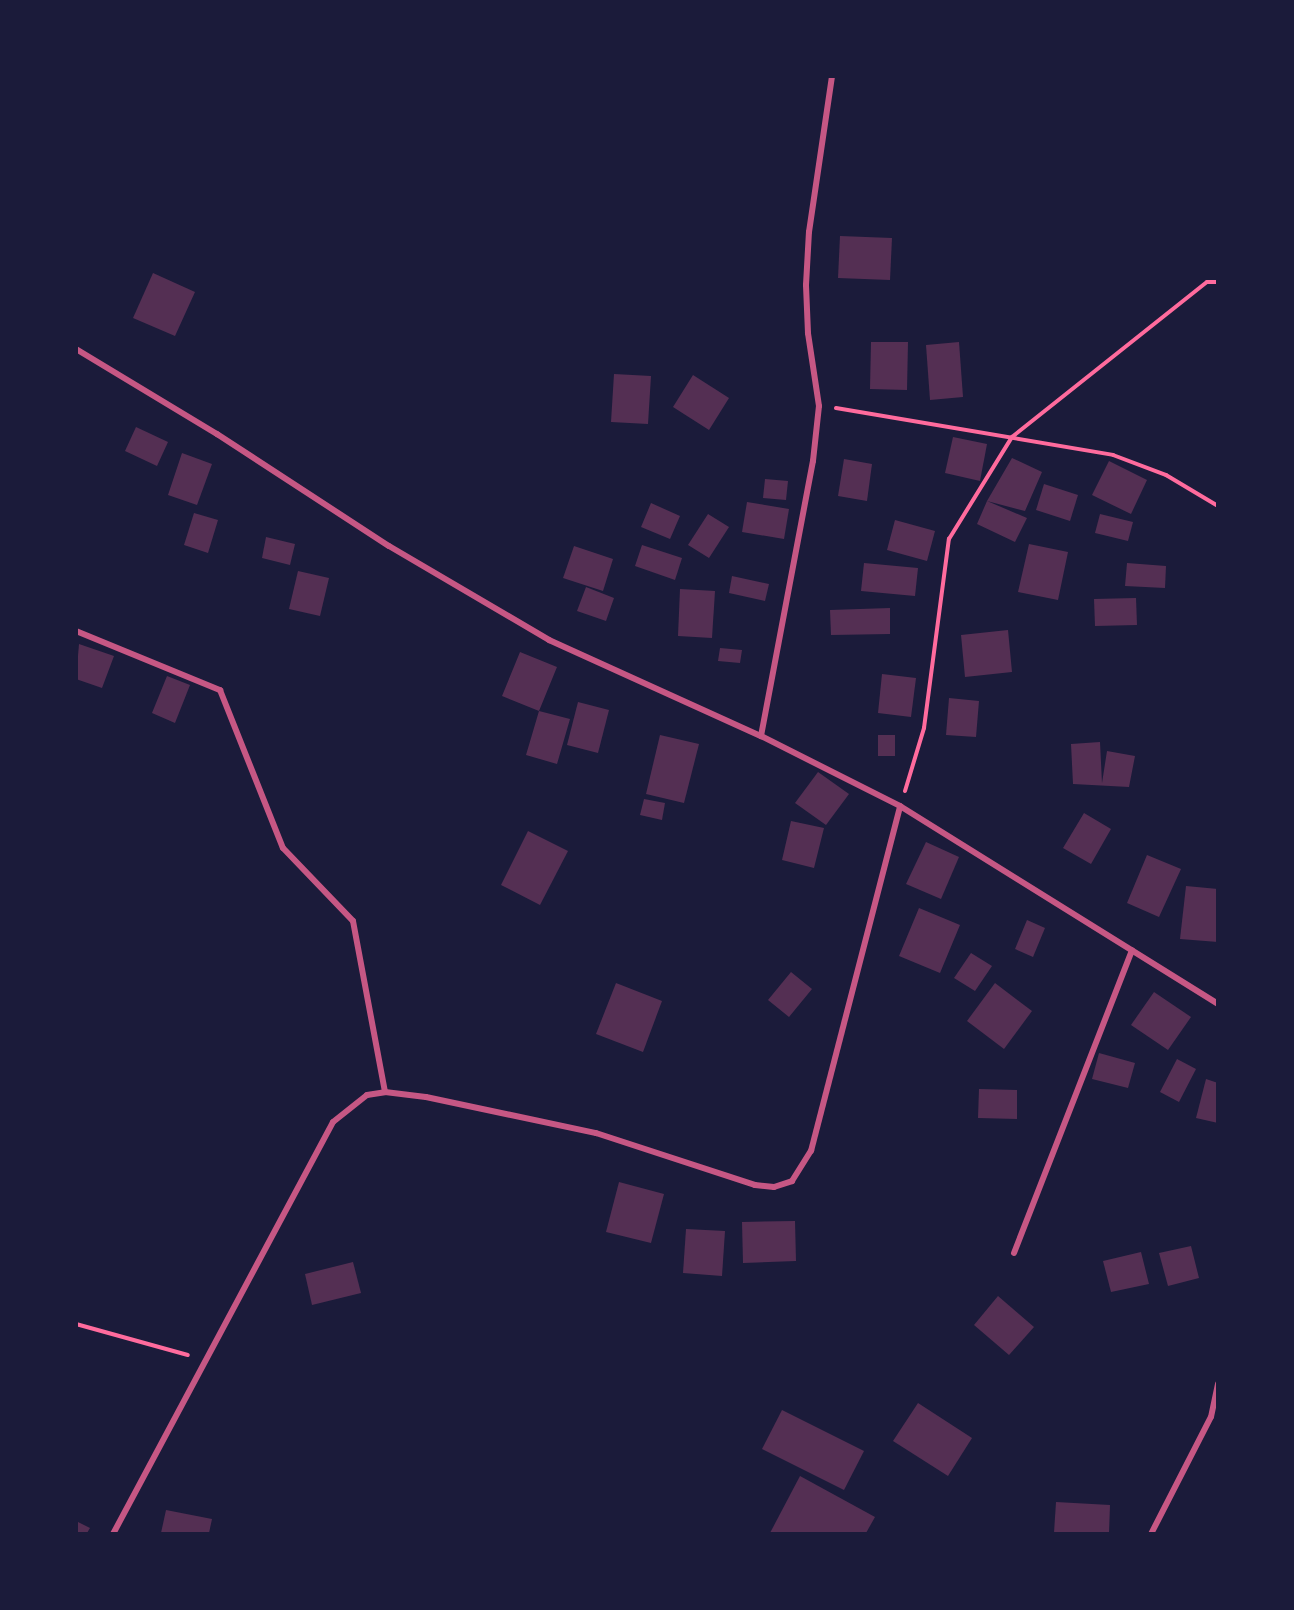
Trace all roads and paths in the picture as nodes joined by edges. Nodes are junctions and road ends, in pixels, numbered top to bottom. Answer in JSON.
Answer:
{"nodes":[{"id":1,"x":832,"y":76,"type":"edge"},
{"id":2,"x":1218,"y":282,"type":"edge"},
{"id":3,"x":76,"y":350,"type":"edge"},
{"id":4,"x":819,"y":405,"type":"junction"},
{"id":5,"x":1012,"y":436,"type":"junction"},
{"id":6,"x":1218,"y":506,"type":"edge"},
{"id":7,"x":76,"y":631,"type":"edge"},
{"id":8,"x":761,"y":736,"type":"junction"},
{"id":9,"x":900,"y":806,"type":"junction"},
{"id":10,"x":1132,"y":950,"type":"junction"},
{"id":11,"x":1218,"y":1004,"type":"edge"},
{"id":12,"x":386,"y":1092,"type":"junction"},
{"id":13,"x":1014,"y":1253,"type":"dead end"},
{"id":14,"x":76,"y":1324,"type":"edge"},
{"id":15,"x":203,"y":1360,"type":"junction"},
{"id":16,"x":1218,"y":1383,"type":"edge"},
{"id":17,"x":113,"y":1533,"type":"edge"},
{"id":18,"x":1151,"y":1533,"type":"edge"}],
"edges":[{"from":1,"to":4,"type":"street"},
{"from":2,"to":5,"type":"path"},
{"from":3,"to":8,"type":"street"},
{"from":4,"to":5,"type":"path"},
{"from":4,"to":8,"type":"street"},
{"from":5,"to":6,"type":"path"},
{"from":5,"to":9,"type":"path"},
{"from":7,"to":12,"type":"street"},
{"from":8,"to":9,"type":"street"},
{"from":9,"to":10,"type":"street"},
{"from":9,"to":12,"type":"street"},
{"from":10,"to":11,"type":"street"},
{"from":10,"to":13,"type":"street"},
{"from":12,"to":15,"type":"street"},
{"from":14,"to":15,"type":"path"},
{"from":15,"to":17,"type":"street"},
{"from":16,"to":18,"type":"street"}]}
